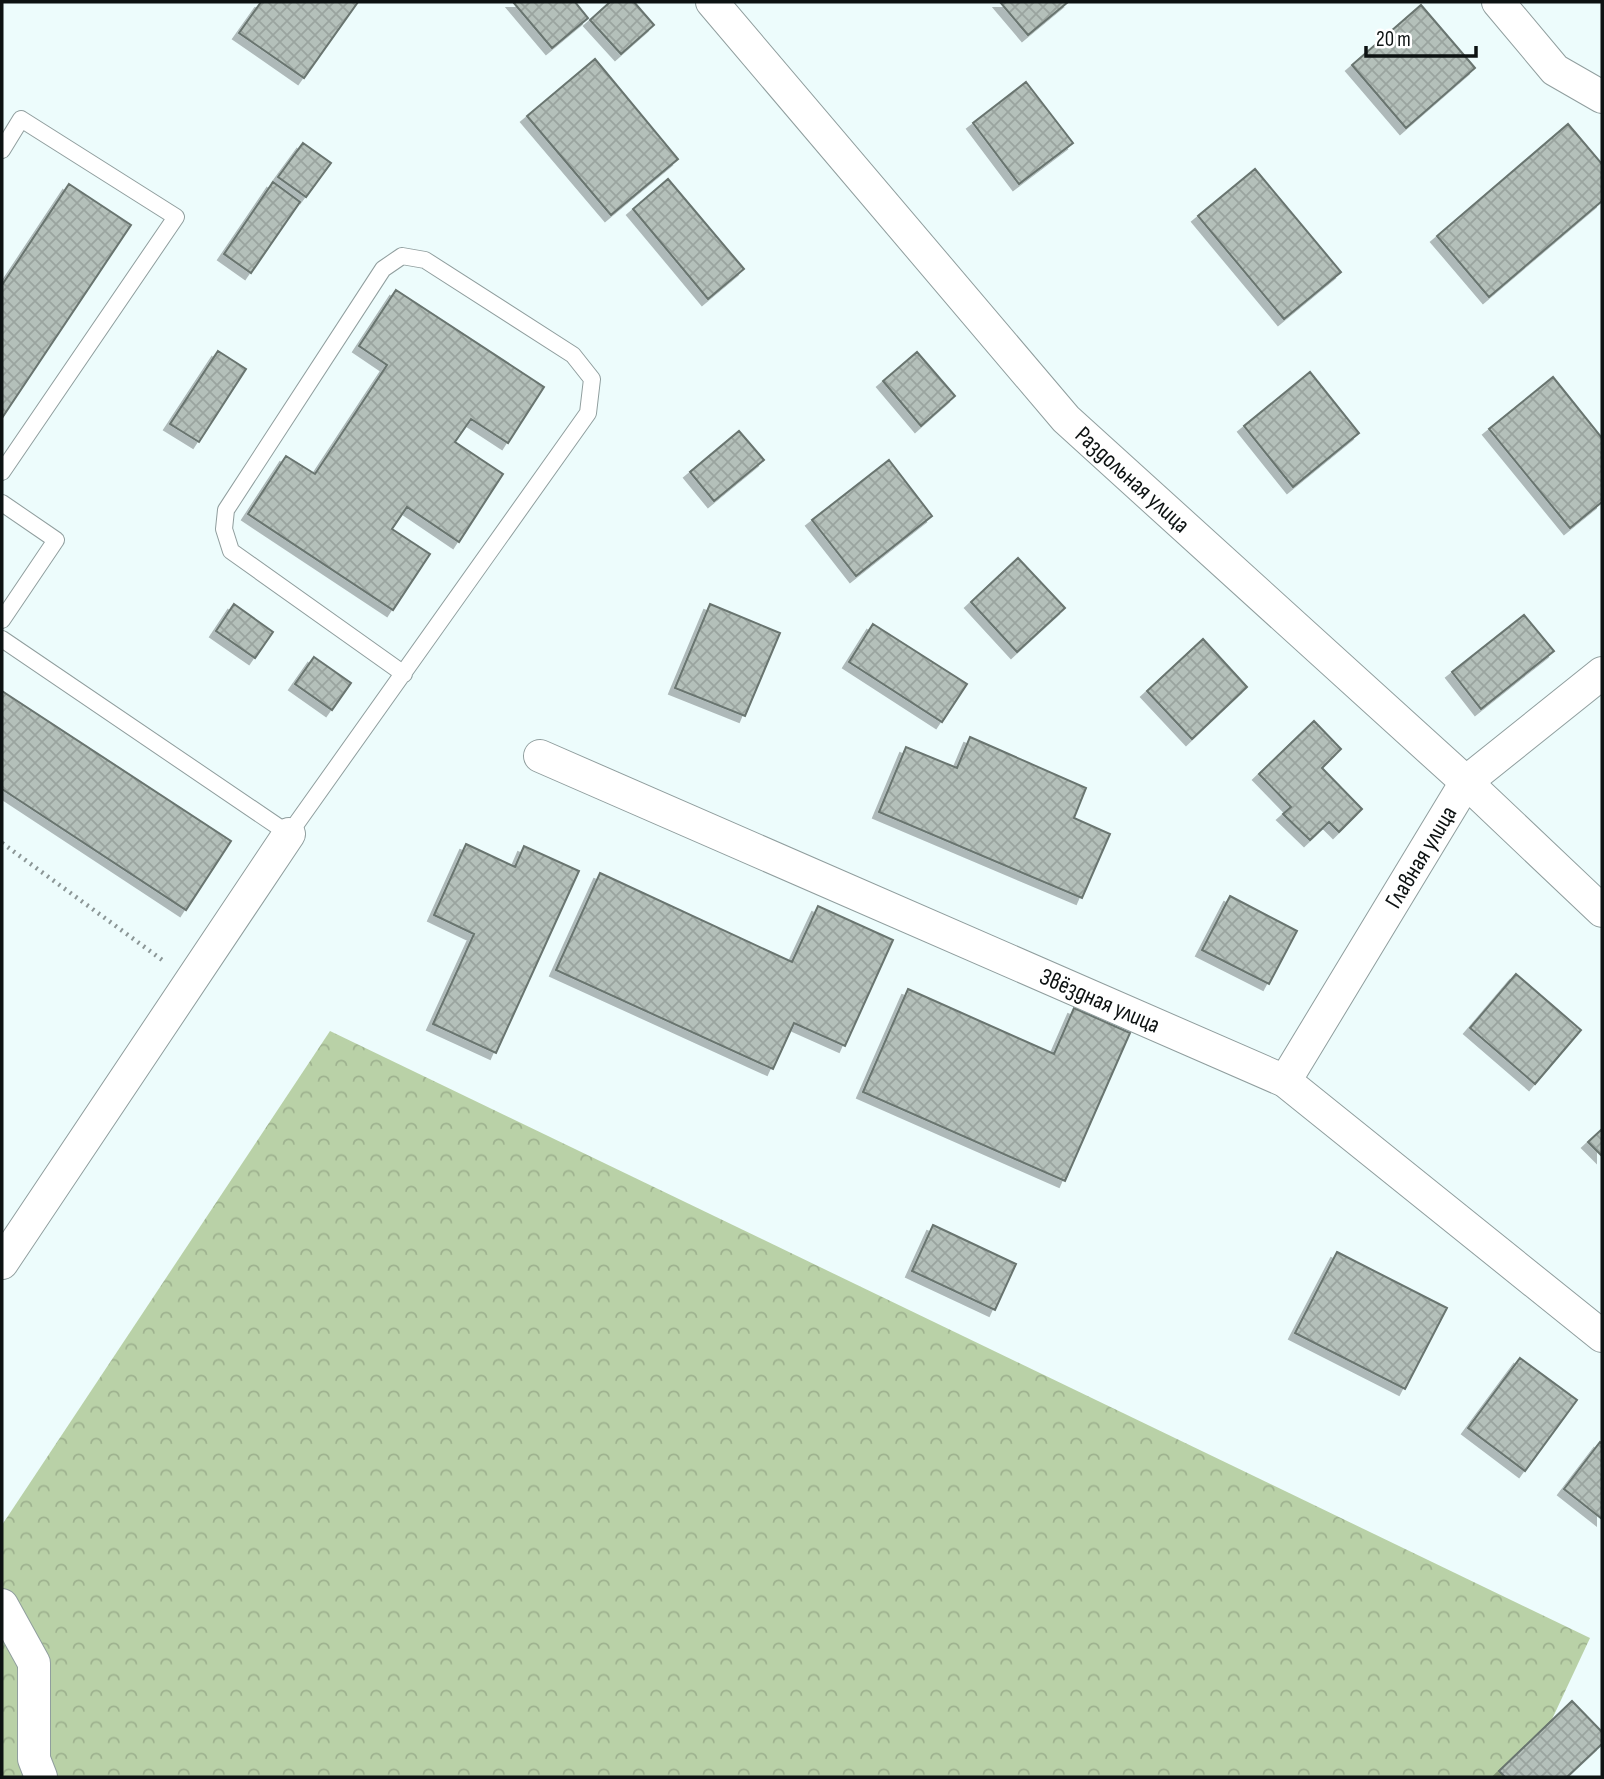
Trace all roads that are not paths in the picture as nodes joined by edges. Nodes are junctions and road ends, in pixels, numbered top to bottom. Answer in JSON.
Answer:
{"nodes":[{"id":1,"x":712,"y":2,"type":"edge"},
{"id":2,"x":1498,"y":2,"type":"edge"},
{"id":3,"x":1602,"y":97,"type":"edge"},
{"id":4,"x":2,"y":150,"type":"edge"},
{"id":5,"x":2,"y":472,"type":"edge"},
{"id":6,"x":2,"y":503,"type":"edge"},
{"id":7,"x":2,"y":620,"type":"edge"},
{"id":8,"x":2,"y":639,"type":"edge"},
{"id":9,"x":1602,"y":673,"type":"edge"},
{"id":10,"x":404,"y":674,"type":"junction"},
{"id":11,"x":540,"y":756,"type":"dead end"},
{"id":12,"x":1466,"y":782,"type":"junction"},
{"id":13,"x":289,"y":834,"type":"junction"},
{"id":14,"x":1602,"y":911,"type":"edge"},
{"id":15,"x":1285,"y":1081,"type":"junction"},
{"id":16,"x":2,"y":1263,"type":"edge"},
{"id":17,"x":1602,"y":1336,"type":"edge"},
{"id":18,"x":2,"y":1605,"type":"edge"},
{"id":19,"x":41,"y":1777,"type":"edge"}],
"edges":[{"from":1,"to":12,"type":"street","name":"Раздольная улица"},
{"from":2,"to":3,"type":"street"},
{"from":4,"to":5,"type":"lane"},
{"from":6,"to":7,"type":"lane"},
{"from":8,"to":13,"type":"lane"},
{"from":9,"to":12,"type":"street","name":"Главная улица"},
{"from":10,"to":10,"type":"lane"},
{"from":10,"to":13,"type":"lane"},
{"from":11,"to":15,"type":"street","name":"Звёздная улица"},
{"from":12,"to":14,"type":"street","name":"Раздольная улица"},
{"from":12,"to":15,"type":"street","name":"Главная улица"},
{"from":13,"to":16,"type":"street"},
{"from":15,"to":17,"type":"street","name":"Звёздная улица"},
{"from":18,"to":19,"type":"street"}]}
